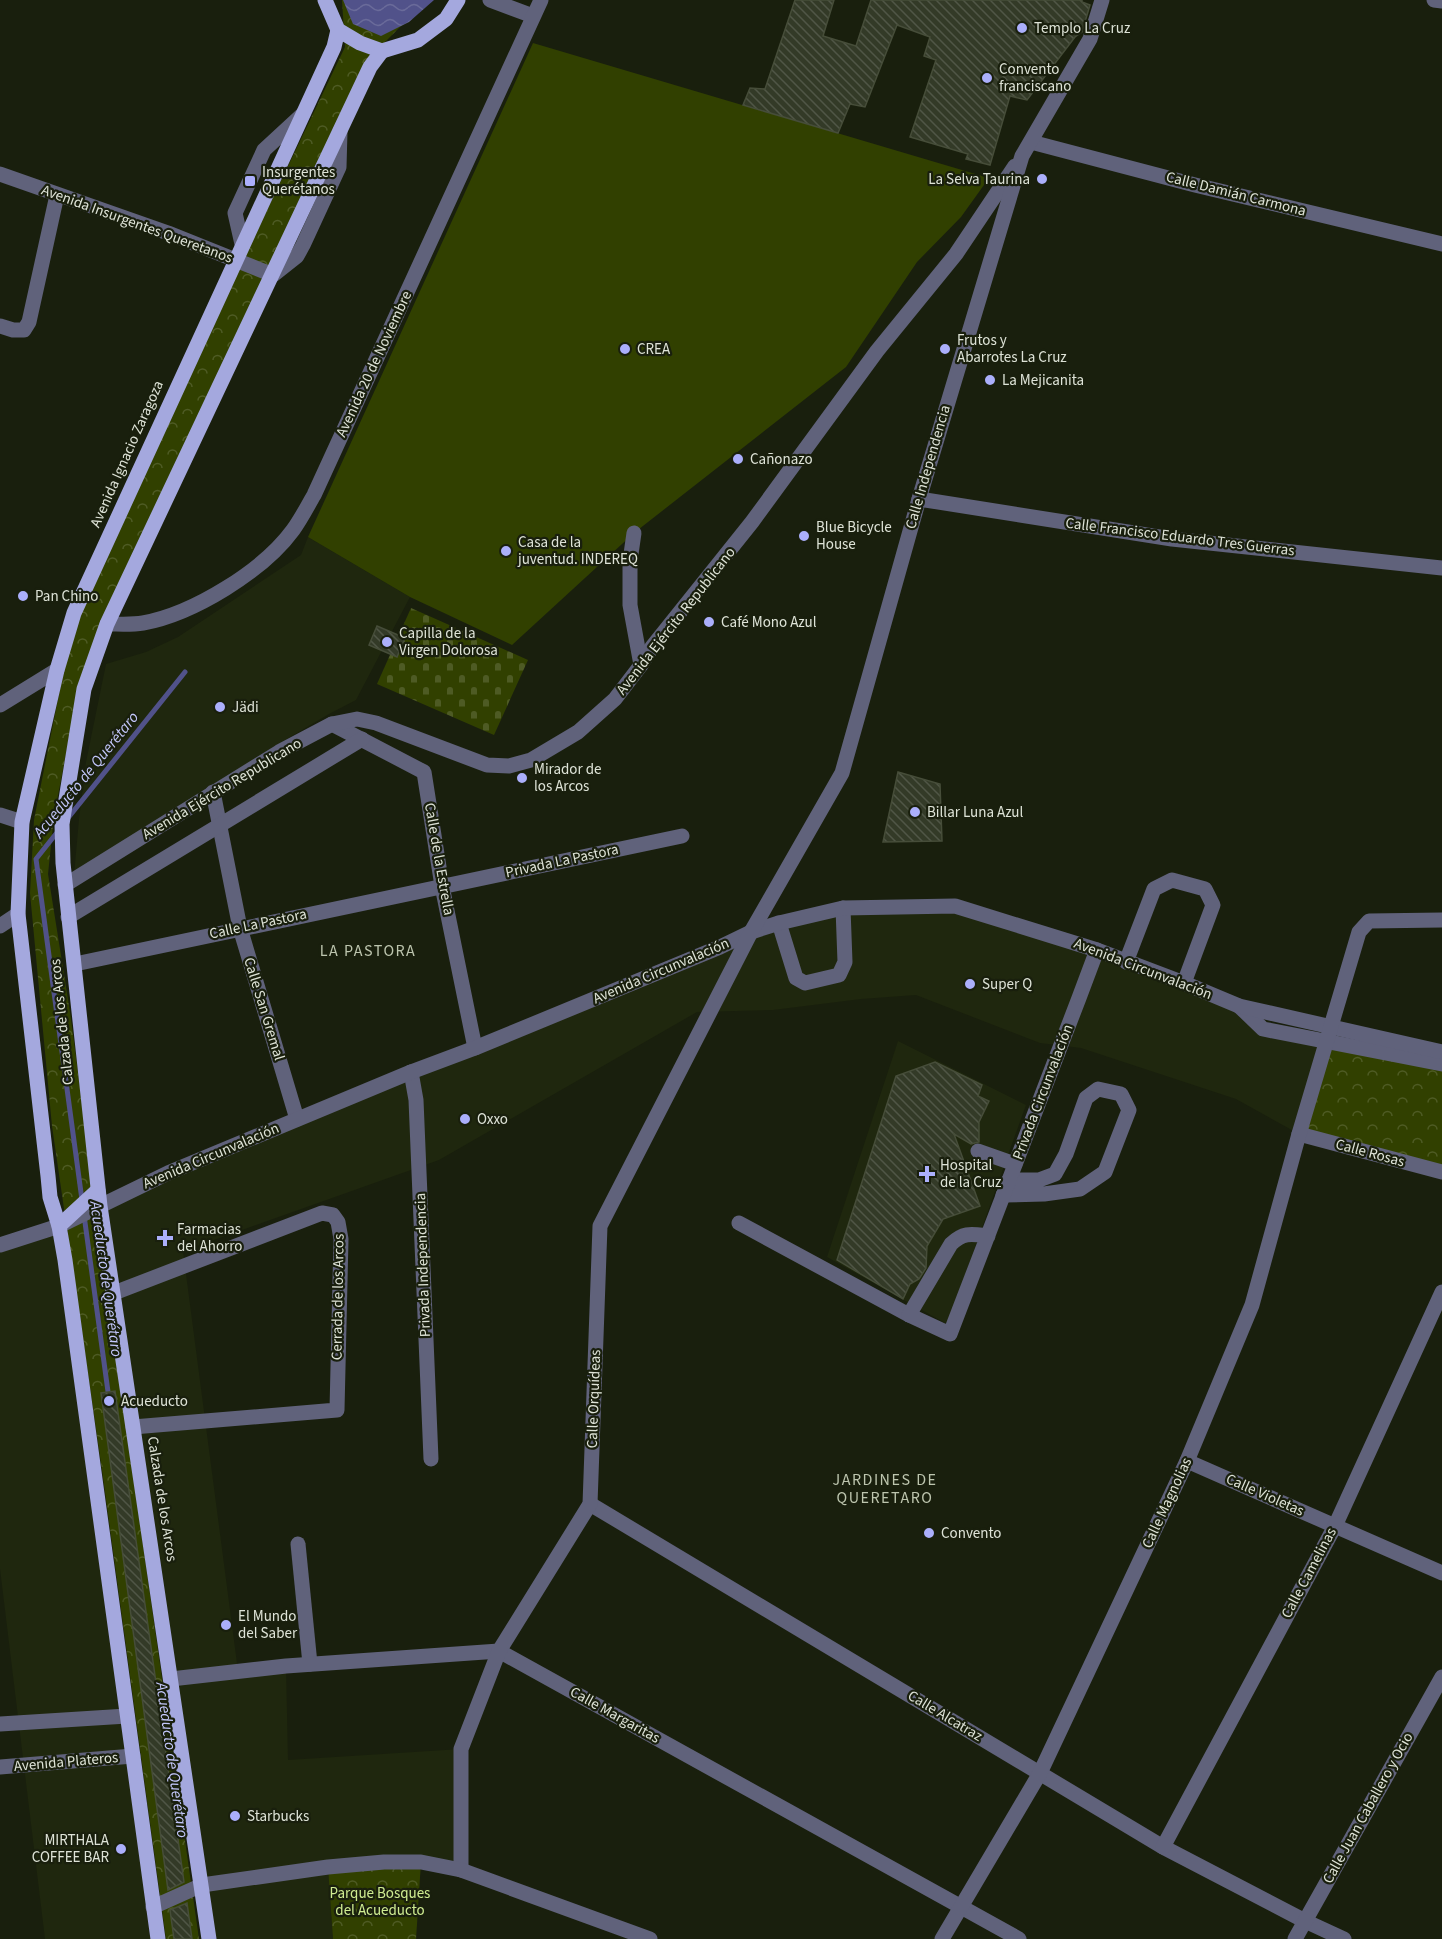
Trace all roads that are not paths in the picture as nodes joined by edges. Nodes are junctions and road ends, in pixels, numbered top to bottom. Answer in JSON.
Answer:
{"nodes":[{"id":1,"x":325,"y":0,"type":"edge"},
{"id":2,"x":458,"y":0,"type":"edge"},
{"id":3,"x":490,"y":0,"type":"edge"},
{"id":4,"x":541,"y":0,"type":"edge"},
{"id":5,"x":1102,"y":0,"type":"edge"},
{"id":6,"x":1434,"y":0,"type":"edge"},
{"id":7,"x":1442,"y":1,"type":"edge"},
{"id":8,"x":533,"y":16,"type":"junction"},
{"id":9,"x":338,"y":30,"type":"junction"},
{"id":10,"x":382,"y":51,"type":"junction"},
{"id":11,"x":1031,"y":142,"type":"junction"},
{"id":12,"x":1022,"y":156,"type":"junction"},
{"id":13,"x":0,"y":174,"type":"edge"},
{"id":14,"x":57,"y":195,"type":"junction"},
{"id":15,"x":1442,"y":244,"type":"edge"},
{"id":16,"x":235,"y":259,"type":"junction"},
{"id":17,"x":273,"y":274,"type":"junction"},
{"id":18,"x":0,"y":326,"type":"edge"},
{"id":19,"x":918,"y":499,"type":"junction"},
{"id":20,"x":634,"y":533,"type":"dead end"},
{"id":21,"x":1442,"y":568,"type":"edge"},
{"id":22,"x":107,"y":624,"type":"junction"},
{"id":23,"x":641,"y":665,"type":"junction"},
{"id":24,"x":57,"y":670,"type":"junction"},
{"id":25,"x":0,"y":705,"type":"edge"},
{"id":26,"x":333,"y":724,"type":"junction"},
{"id":27,"x":362,"y":740,"type":"junction"},
{"id":28,"x":213,"y":792,"type":"junction"},
{"id":29,"x":0,"y":815,"type":"edge"},
{"id":30,"x":22,"y":822,"type":"junction"},
{"id":31,"x":219,"y":825,"type":"junction"},
{"id":32,"x":682,"y":836,"type":"dead end"},
{"id":33,"x":65,"y":885,"type":"junction"},
{"id":34,"x":442,"y":886,"type":"junction"},
{"id":35,"x":843,"y":908,"type":"junction"},
{"id":36,"x":18,"y":915,"type":"junction"},
{"id":37,"x":68,"y":917,"type":"junction"},
{"id":38,"x":1442,"y":921,"type":"edge"},
{"id":39,"x":779,"y":923,"type":"junction"},
{"id":40,"x":0,"y":926,"type":"edge"},
{"id":41,"x":240,"y":928,"type":"junction"},
{"id":42,"x":751,"y":932,"type":"junction"},
{"id":43,"x":1097,"y":950,"type":"junction"},
{"id":44,"x":1126,"y":962,"type":"junction"},
{"id":45,"x":75,"y":964,"type":"junction"},
{"id":46,"x":1184,"y":983,"type":"junction"},
{"id":47,"x":1328,"y":1034,"type":"junction"},
{"id":48,"x":475,"y":1048,"type":"junction"},
{"id":49,"x":1442,"y":1052,"type":"edge"},
{"id":50,"x":1442,"y":1064,"type":"edge"},
{"id":51,"x":411,"y":1072,"type":"junction"},
{"id":52,"x":297,"y":1119,"type":"junction"},
{"id":53,"x":1299,"y":1134,"type":"junction"},
{"id":54,"x":978,"y":1151,"type":"dead end"},
{"id":55,"x":1015,"y":1164,"type":"junction"},
{"id":56,"x":1442,"y":1172,"type":"edge"},
{"id":57,"x":1009,"y":1180,"type":"junction"},
{"id":58,"x":98,"y":1190,"type":"junction"},
{"id":59,"x":1003,"y":1196,"type":"junction"},
{"id":60,"x":100,"y":1206,"type":"junction"},
{"id":61,"x":740,"y":1223,"type":"dead end"},
{"id":62,"x":59,"y":1226,"type":"junction"},
{"id":63,"x":988,"y":1236,"type":"junction"},
{"id":64,"x":0,"y":1245,"type":"edge"},
{"id":65,"x":1442,"y":1292,"type":"edge"},
{"id":66,"x":114,"y":1293,"type":"junction"},
{"id":67,"x":909,"y":1315,"type":"junction"},
{"id":68,"x":133,"y":1427,"type":"junction"},
{"id":69,"x":431,"y":1459,"type":"dead end"},
{"id":70,"x":1187,"y":1461,"type":"junction"},
{"id":71,"x":590,"y":1504,"type":"junction"},
{"id":72,"x":1335,"y":1526,"type":"junction"},
{"id":73,"x":298,"y":1544,"type":"dead end"},
{"id":74,"x":1442,"y":1573,"type":"edge"},
{"id":75,"x":499,"y":1651,"type":"junction"},
{"id":76,"x":310,"y":1664,"type":"junction"},
{"id":77,"x":1442,"y":1677,"type":"edge"},
{"id":78,"x":171,"y":1679,"type":"junction"},
{"id":79,"x":127,"y":1716,"type":"junction"},
{"id":80,"x":0,"y":1724,"type":"edge"},
{"id":81,"x":133,"y":1756,"type":"junction"},
{"id":82,"x":0,"y":1767,"type":"edge"},
{"id":83,"x":1040,"y":1773,"type":"junction"},
{"id":84,"x":1163,"y":1847,"type":"junction"},
{"id":85,"x":461,"y":1870,"type":"junction"},
{"id":86,"x":202,"y":1885,"type":"junction"},
{"id":87,"x":153,"y":1907,"type":"junction"},
{"id":88,"x":962,"y":1908,"type":"junction"},
{"id":89,"x":1305,"y":1921,"type":"junction"},
{"id":90,"x":158,"y":1939,"type":"edge"},
{"id":91,"x":209,"y":1939,"type":"edge"},
{"id":92,"x":650,"y":1939,"type":"edge"},
{"id":93,"x":942,"y":1939,"type":"edge"},
{"id":94,"x":1019,"y":1939,"type":"edge"},
{"id":95,"x":1295,"y":1939,"type":"edge"},
{"id":96,"x":1344,"y":1939,"type":"edge"}],
"edges":[{"from":1,"to":9,"type":"main road"},
{"from":2,"to":10,"type":"main road"},
{"from":3,"to":8,"type":"street"},
{"from":4,"to":8,"type":"street","name":"Avenida 20 de Noviembre"},
{"from":5,"to":11,"type":"street","name":"Calle Independencia"},
{"from":6,"to":7,"type":"street"},
{"from":8,"to":22,"type":"street","name":"Avenida 20 de Noviembre"},
{"from":9,"to":10,"type":"main road"},
{"from":9,"to":16,"type":"main road","name":"Avenida Ignacio Zaragoza"},
{"from":10,"to":17,"type":"main road"},
{"from":11,"to":12,"type":"street","name":"Calle Independencia"},
{"from":11,"to":15,"type":"street","name":"Calle Damián Carmona"},
{"from":12,"to":19,"type":"street","name":"Calle Independencia"},
{"from":12,"to":23,"type":"street","name":"Avenida Ejército Republicano"},
{"from":13,"to":14,"type":"street","name":"Avenida Insurgentes Queretanos"},
{"from":14,"to":16,"type":"street","name":"Avenida Insurgentes Queretanos"},
{"from":14,"to":18,"type":"street"},
{"from":16,"to":17,"type":"street","name":"Avenida Insurgentes Queretanos"},
{"from":16,"to":24,"type":"main road","name":"Avenida Ignacio Zaragoza"},
{"from":17,"to":22,"type":"main road"},
{"from":19,"to":21,"type":"street","name":"Calle Francisco Eduardo Tres Guerras"},
{"from":19,"to":42,"type":"street","name":"Calle Independencia"},
{"from":20,"to":23,"type":"street"},
{"from":22,"to":33,"type":"main road"},
{"from":23,"to":26,"type":"street","name":"Avenida Ejército Republicano"},
{"from":24,"to":25,"type":"street"},
{"from":24,"to":30,"type":"main road","name":"Avenida Ignacio Zaragoza"},
{"from":26,"to":27,"type":"street","name":"Calle de la Estrella"},
{"from":26,"to":28,"type":"street","name":"Avenida Ejército Republicano"},
{"from":27,"to":31,"type":"street"},
{"from":27,"to":34,"type":"street","name":"Calle de la Estrella"},
{"from":28,"to":31,"type":"street","name":"Calle San Gremal"},
{"from":28,"to":33,"type":"street","name":"Avenida Ejército Republicano"},
{"from":29,"to":30,"type":"street"},
{"from":30,"to":36,"type":"main road","name":"Avenida Ignacio Zaragoza"},
{"from":31,"to":37,"type":"street"},
{"from":31,"to":41,"type":"street","name":"Calle San Gremal"},
{"from":32,"to":34,"type":"street","name":"Privada La Pastora"},
{"from":33,"to":37,"type":"main road","name":"Calzada de los Arcos"},
{"from":34,"to":41,"type":"street","name":"Calle La Pastora"},
{"from":34,"to":48,"type":"street","name":"Calle de la Estrella"},
{"from":35,"to":39,"type":"street","name":"Avenida Circunvalación"},
{"from":35,"to":39,"type":"street"},
{"from":35,"to":43,"type":"street","name":"Avenida Circunvalación"},
{"from":36,"to":40,"type":"street"},
{"from":36,"to":62,"type":"main road","name":"Calzada de los Arcos"},
{"from":37,"to":45,"type":"main road","name":"Calzada de los Arcos"},
{"from":38,"to":47,"type":"street","name":"Calle Magnolias"},
{"from":39,"to":42,"type":"street","name":"Avenida Circunvalación"},
{"from":41,"to":45,"type":"street","name":"Calle La Pastora"},
{"from":41,"to":52,"type":"street","name":"Calle San Gremal"},
{"from":42,"to":48,"type":"street","name":"Avenida Circunvalación"},
{"from":42,"to":71,"type":"street","name":"Calle Orquídeas"},
{"from":43,"to":44,"type":"street","name":"Avenida Circunvalación"},
{"from":43,"to":55,"type":"street","name":"Privada Circunvalación"},
{"from":44,"to":46,"type":"street","name":"Avenida Circunvalación"},
{"from":44,"to":46,"type":"street"},
{"from":45,"to":58,"type":"main road","name":"Calzada de los Arcos"},
{"from":46,"to":47,"type":"street","name":"Avenida Circunvalación"},
{"from":47,"to":49,"type":"street","name":"Avenida Circunvalación"},
{"from":47,"to":50,"type":"street","name":"Avenida Circunvalación"},
{"from":47,"to":53,"type":"street","name":"Calle Magnolias"},
{"from":48,"to":51,"type":"street","name":"Avenida Circunvalación"},
{"from":51,"to":52,"type":"street","name":"Avenida Circunvalación"},
{"from":51,"to":69,"type":"street","name":"Privada Independencia"},
{"from":52,"to":60,"type":"street","name":"Avenida Circunvalación"},
{"from":53,"to":56,"type":"street","name":"Calle Rosas"},
{"from":53,"to":70,"type":"street","name":"Calle Magnolias"},
{"from":54,"to":55,"type":"street"},
{"from":55,"to":57,"type":"street","name":"Privada Circunvalación"},
{"from":57,"to":59,"type":"street","name":"Privada Circunvalación"},
{"from":57,"to":59,"type":"street"},
{"from":58,"to":60,"type":"main road","name":"Calzada de los Arcos"},
{"from":58,"to":62,"type":"main road"},
{"from":59,"to":63,"type":"street","name":"Privada Circunvalación"},
{"from":60,"to":62,"type":"street"},
{"from":60,"to":66,"type":"main road","name":"Calzada de los Arcos"},
{"from":61,"to":67,"type":"street"},
{"from":62,"to":64,"type":"street"},
{"from":62,"to":79,"type":"main road","name":"Calzada de los Arcos"},
{"from":63,"to":67,"type":"street"},
{"from":63,"to":67,"type":"street","name":"Privada Circunvalación"},
{"from":65,"to":72,"type":"street","name":"Calle Camelinas"},
{"from":66,"to":68,"type":"main road","name":"Calzada de los Arcos"},
{"from":66,"to":68,"type":"street","name":"Cerrada de los Arcos"},
{"from":68,"to":78,"type":"main road","name":"Calzada de los Arcos"},
{"from":70,"to":72,"type":"street","name":"Calle Violetas"},
{"from":70,"to":83,"type":"street","name":"Calle Magnolias"},
{"from":71,"to":75,"type":"street","name":"Calle Orquídeas"},
{"from":71,"to":83,"type":"street","name":"Calle Alcatraz"},
{"from":72,"to":74,"type":"street","name":"Calle Violetas"},
{"from":72,"to":84,"type":"street","name":"Calle Camelinas"},
{"from":73,"to":76,"type":"street"},
{"from":75,"to":76,"type":"street"},
{"from":75,"to":85,"type":"street","name":"Calle Orquídeas"},
{"from":75,"to":88,"type":"street","name":"Calle Margaritas"},
{"from":76,"to":78,"type":"street"},
{"from":77,"to":89,"type":"street","name":"Calle Juan Caballero y Ocio"},
{"from":78,"to":86,"type":"main road","name":"Calzada de los Arcos"},
{"from":79,"to":80,"type":"street"},
{"from":79,"to":81,"type":"main road","name":"Calzada de los Arcos"},
{"from":81,"to":82,"type":"street","name":"Avenida Plateros"},
{"from":81,"to":87,"type":"main road","name":"Calzada de los Arcos"},
{"from":83,"to":84,"type":"street","name":"Calle Alcatraz"},
{"from":83,"to":88,"type":"street","name":"Calle Magnolias"},
{"from":84,"to":89,"type":"street","name":"Calle Alcatraz"},
{"from":85,"to":86,"type":"street"},
{"from":85,"to":92,"type":"street"},
{"from":86,"to":87,"type":"street"},
{"from":86,"to":91,"type":"main road","name":"Calzada de los Arcos"},
{"from":87,"to":90,"type":"main road","name":"Calzada de los Arcos"},
{"from":88,"to":93,"type":"street","name":"Calle Magnolias"},
{"from":88,"to":94,"type":"street","name":"Calle Margaritas"},
{"from":89,"to":95,"type":"street","name":"Calle Juan Caballero y Ocio"},
{"from":89,"to":96,"type":"street","name":"Calle Alcatraz"}]}
